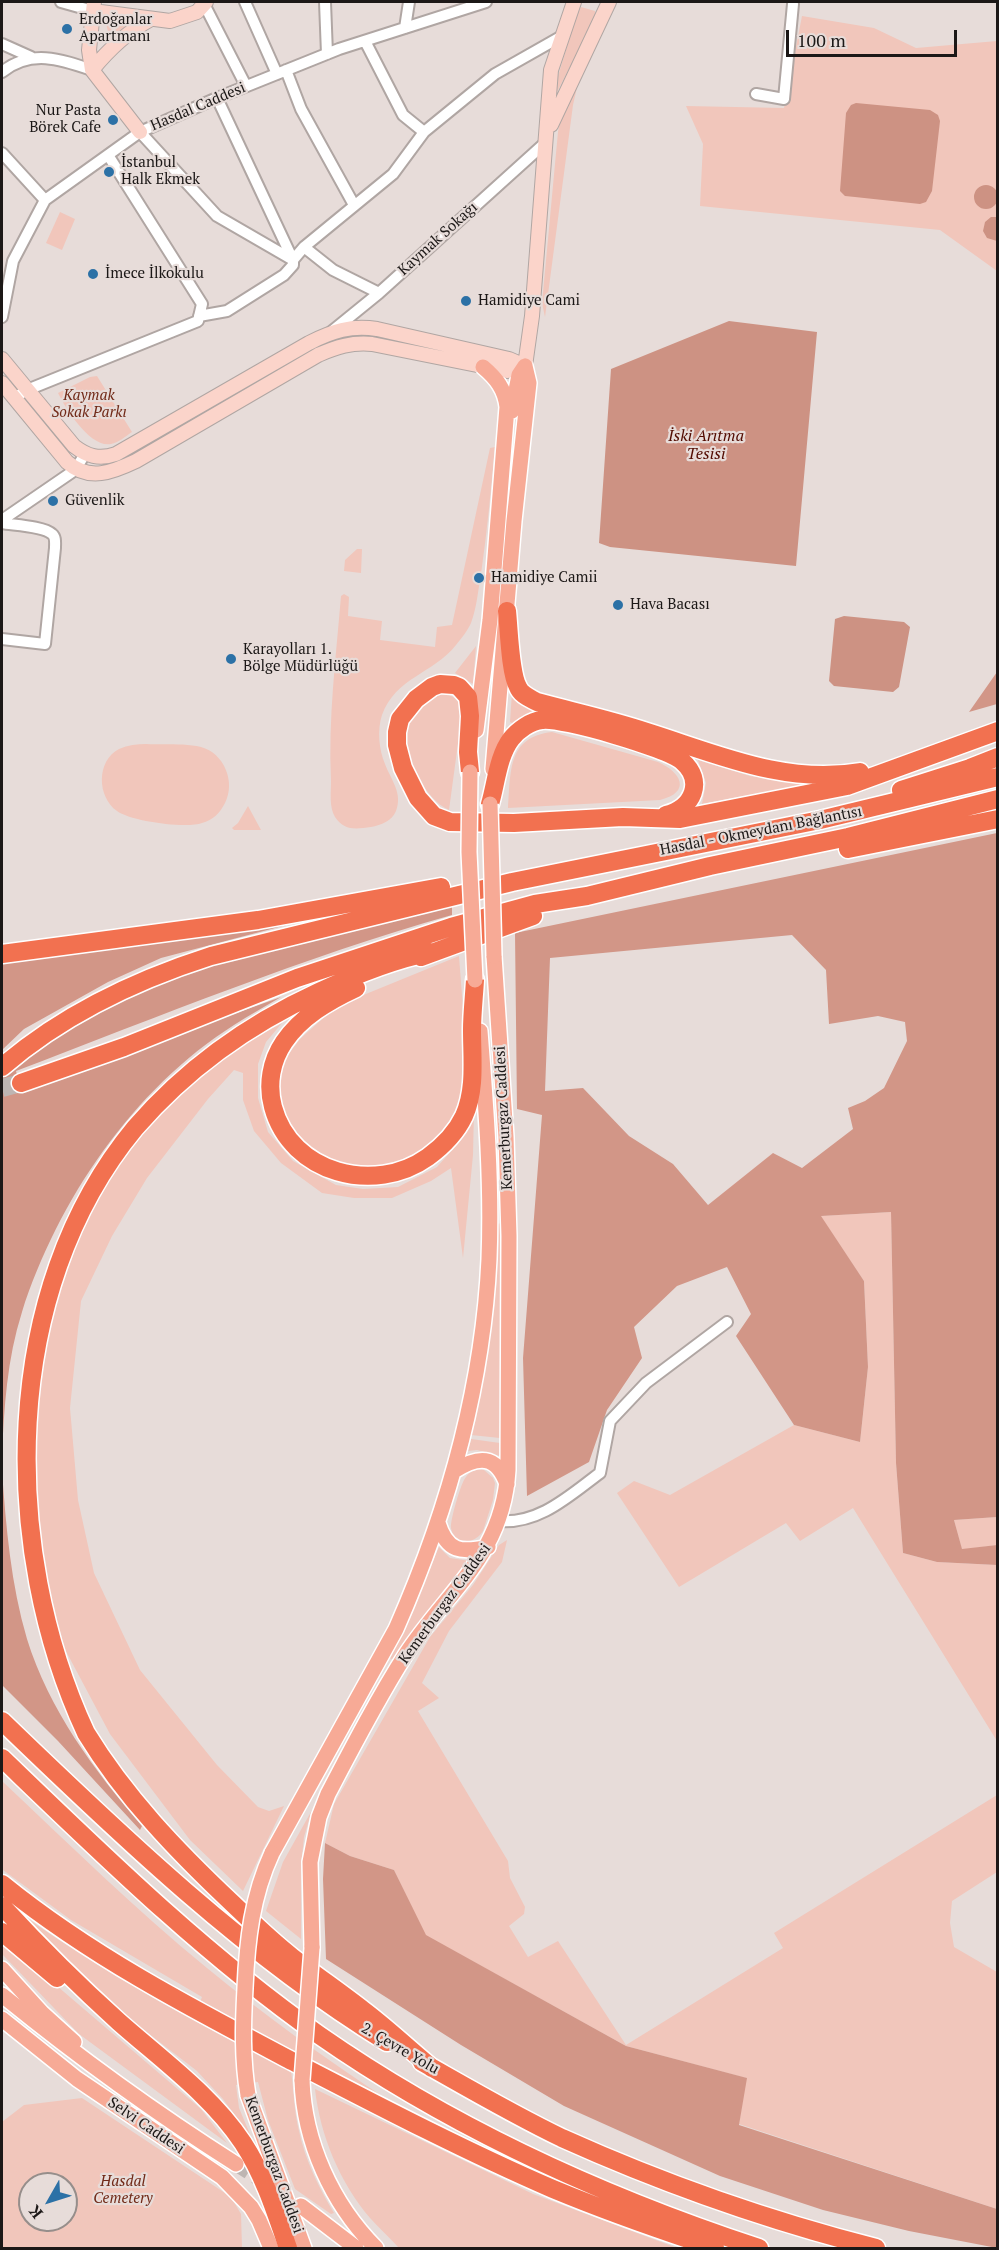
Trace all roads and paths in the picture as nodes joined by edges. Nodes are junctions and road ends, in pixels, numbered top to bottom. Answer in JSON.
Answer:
{"nodes":[{"id":1,"x":61,"y":2,"type":"edge"},
{"id":2,"x":244,"y":2,"type":"edge"},
{"id":3,"x":325,"y":2,"type":"edge"},
{"id":4,"x":409,"y":2,"type":"edge"},
{"id":5,"x":486,"y":2,"type":"edge"},
{"id":6,"x":574,"y":2,"type":"edge"},
{"id":7,"x":609,"y":2,"type":"edge"},
{"id":8,"x":205,"y":3,"type":"edge"},
{"id":9,"x":793,"y":4,"type":"dead end"},
{"id":10,"x":94,"y":6,"type":"edge"},
{"id":11,"x":151,"y":19,"type":"junction"},
{"id":12,"x":405,"y":28,"type":"junction"},
{"id":13,"x":562,"y":36,"type":"junction"},
{"id":14,"x":365,"y":40,"type":"junction"},
{"id":15,"x":2,"y":44,"type":"edge"},
{"id":16,"x":327,"y":54,"type":"junction"},
{"id":17,"x":31,"y":57,"type":"junction"},
{"id":18,"x":92,"y":70,"type":"junction"},
{"id":19,"x":2,"y":72,"type":"edge"},
{"id":20,"x":281,"y":72,"type":"junction"},
{"id":21,"x":246,"y":86,"type":"junction"},
{"id":22,"x":756,"y":94,"type":"dead end"},
{"id":23,"x":217,"y":98,"type":"junction"},
{"id":24,"x":140,"y":132,"type":"junction"},
{"id":25,"x":424,"y":132,"type":"junction"},
{"id":26,"x":545,"y":140,"type":"junction"},
{"id":27,"x":2,"y":153,"type":"edge"},
{"id":28,"x":108,"y":155,"type":"junction"},
{"id":29,"x":6,"y":168,"type":"edge"},
{"id":30,"x":45,"y":200,"type":"junction"},
{"id":31,"x":354,"y":205,"type":"junction"},
{"id":32,"x":304,"y":247,"type":"junction"},
{"id":33,"x":293,"y":260,"type":"junction"},
{"id":34,"x":379,"y":293,"type":"junction"},
{"id":35,"x":2,"y":316,"type":"edge"},
{"id":36,"x":199,"y":316,"type":"junction"},
{"id":37,"x":331,"y":332,"type":"junction"},
{"id":38,"x":2,"y":359,"type":"edge"},
{"id":39,"x":525,"y":366,"type":"junction"},
{"id":40,"x":483,"y":367,"type":"junction"},
{"id":41,"x":2,"y":383,"type":"edge"},
{"id":42,"x":27,"y":390,"type":"junction"},
{"id":43,"x":14,"y":398,"type":"junction"},
{"id":44,"x":506,"y":440,"type":"junction"},
{"id":45,"x":85,"y":454,"type":"junction"},
{"id":46,"x":75,"y":470,"type":"junction"},
{"id":47,"x":2,"y":521,"type":"edge"},
{"id":48,"x":507,"y":611,"type":"junction"},
{"id":49,"x":2,"y":639,"type":"edge"},
{"id":50,"x":998,"y":731,"type":"edge"},
{"id":51,"x":998,"y":756,"type":"edge"},
{"id":52,"x":923,"y":757,"type":"junction"},
{"id":53,"x":470,"y":772,"type":"junction"},
{"id":54,"x":998,"y":777,"type":"edge"},
{"id":55,"x":998,"y":799,"type":"edge"},
{"id":56,"x":490,"y":804,"type":"junction"},
{"id":57,"x":655,"y":817,"type":"junction"},
{"id":58,"x":998,"y":819,"type":"edge"},
{"id":59,"x":747,"y":835,"type":"junction"},
{"id":60,"x":710,"y":866,"type":"junction"},
{"id":61,"x":522,"y":880,"type":"junction"},
{"id":62,"x":562,"y":901,"type":"junction"},
{"id":63,"x":431,"y":952,"type":"junction"},
{"id":64,"x":2,"y":954,"type":"edge"},
{"id":65,"x":475,"y":980,"type":"junction"},
{"id":66,"x":2,"y":1067,"type":"edge"},
{"id":67,"x":21,"y":1083,"type":"tunnel mouth"},
{"id":68,"x":727,"y":1322,"type":"dead end"},
{"id":69,"x":454,"y":1471,"type":"junction"},
{"id":70,"x":507,"y":1484,"type":"junction"},
{"id":71,"x":498,"y":1521,"type":"junction"},
{"id":72,"x":438,"y":1523,"type":"junction"},
{"id":73,"x":488,"y":1546,"type":"junction"},
{"id":74,"x":2,"y":1721,"type":"edge"},
{"id":75,"x":2,"y":1758,"type":"edge"},
{"id":76,"x":2,"y":1884,"type":"edge"},
{"id":77,"x":2,"y":1906,"type":"edge"},
{"id":78,"x":2,"y":1932,"type":"edge"},
{"id":79,"x":2,"y":1969,"type":"edge"},
{"id":80,"x":2,"y":1995,"type":"edge"},
{"id":81,"x":2,"y":2019,"type":"edge"},
{"id":82,"x":432,"y":2068,"type":"junction"},
{"id":83,"x":131,"y":2094,"type":"junction"},
{"id":84,"x":206,"y":2101,"type":"junction"},
{"id":85,"x":236,"y":2164,"type":"tunnel mouth"},
{"id":86,"x":301,"y":2206,"type":"dead end"},
{"id":87,"x":271,"y":2248,"type":"edge"},
{"id":88,"x":288,"y":2248,"type":"edge"},
{"id":89,"x":304,"y":2248,"type":"edge"},
{"id":90,"x":356,"y":2248,"type":"edge"},
{"id":91,"x":376,"y":2248,"type":"edge"},
{"id":92,"x":715,"y":2248,"type":"edge"},
{"id":93,"x":759,"y":2248,"type":"edge"},
{"id":94,"x":876,"y":2248,"type":"edge"}],
"edges":[{"from":1,"to":10,"type":"street"},
{"from":2,"to":20,"type":"street"},
{"from":3,"to":16,"type":"street"},
{"from":4,"to":12,"type":"street"},
{"from":5,"to":12,"type":"street","name":"Hasdal Caddesi"},
{"from":6,"to":13,"type":"street"},
{"from":7,"to":26,"type":"street"},
{"from":8,"to":11,"type":"street"},
{"from":8,"to":21,"type":"street"},
{"from":9,"to":22,"type":"street"},
{"from":10,"to":11,"type":"street"},
{"from":10,"to":18,"type":"street"},
{"from":11,"to":18,"type":"street"},
{"from":12,"to":14,"type":"street","name":"Hasdal Caddesi"},
{"from":13,"to":25,"type":"street"},
{"from":13,"to":26,"type":"street"},
{"from":14,"to":16,"type":"street","name":"Hasdal Caddesi"},
{"from":14,"to":25,"type":"street"},
{"from":15,"to":17,"type":"street"},
{"from":16,"to":20,"type":"street","name":"Hasdal Caddesi"},
{"from":17,"to":18,"type":"street"},
{"from":17,"to":19,"type":"street"},
{"from":18,"to":24,"type":"street"},
{"from":20,"to":21,"type":"street","name":"Hasdal Caddesi"},
{"from":20,"to":31,"type":"street"},
{"from":21,"to":23,"type":"street","name":"Hasdal Caddesi"},
{"from":23,"to":24,"type":"street","name":"Hasdal Caddesi"},
{"from":23,"to":33,"type":"street"},
{"from":24,"to":28,"type":"street","name":"Hasdal Caddesi"},
{"from":24,"to":33,"type":"street"},
{"from":25,"to":31,"type":"street"},
{"from":26,"to":34,"type":"street","name":"Kaymak Sokağı"},
{"from":26,"to":39,"type":"street"},
{"from":27,"to":29,"type":"street"},
{"from":28,"to":30,"type":"street","name":"Hasdal Caddesi"},
{"from":28,"to":36,"type":"street"},
{"from":29,"to":30,"type":"street"},
{"from":30,"to":35,"type":"street","name":"Hasdal Caddesi"},
{"from":31,"to":32,"type":"street"},
{"from":32,"to":33,"type":"street"},
{"from":32,"to":34,"type":"street"},
{"from":33,"to":36,"type":"street"},
{"from":34,"to":37,"type":"street","name":"Kaymak Sokağı"},
{"from":36,"to":42,"type":"street"},
{"from":37,"to":39,"type":"street"},
{"from":37,"to":45,"type":"street"},
{"from":38,"to":42,"type":"street"},
{"from":39,"to":40,"type":"street"},
{"from":39,"to":44,"type":"main road"},
{"from":39,"to":48,"type":"main road","name":"Kemerburgaz Caddesi"},
{"from":40,"to":44,"type":"main road"},
{"from":40,"to":46,"type":"street"},
{"from":41,"to":43,"type":"street"},
{"from":42,"to":43,"type":"street"},
{"from":42,"to":45,"type":"street"},
{"from":43,"to":46,"type":"street"},
{"from":44,"to":53,"type":"main road","name":"Kemerburgaz Caddesi"},
{"from":45,"to":46,"type":"street"},
{"from":46,"to":47,"type":"street"},
{"from":47,"to":49,"type":"street"},
{"from":48,"to":52,"type":"highway"},
{"from":48,"to":56,"type":"main road","name":"Kemerburgaz Caddesi"},
{"from":50,"to":52,"type":"highway"},
{"from":51,"to":59,"type":"highway"},
{"from":52,"to":57,"type":"highway"},
{"from":53,"to":57,"type":"highway"},
{"from":53,"to":65,"type":"main road","name":"Kemerburgaz Caddesi","bridge":true},
{"from":54,"to":59,"type":"highway","name":"Hasdal - Okmeydanı Bağlantısı"},
{"from":55,"to":60,"type":"highway","name":"Hasdal - Okmeydanı Bağlantısı"},
{"from":56,"to":57,"type":"highway"},
{"from":56,"to":70,"type":"main road","name":"Kemerburgaz Caddesi","bridge":true},
{"from":58,"to":60,"type":"highway"},
{"from":59,"to":61,"type":"highway","name":"Hasdal - Okmeydanı Bağlantısı"},
{"from":60,"to":62,"type":"highway","name":"Hasdal - Okmeydanı Bağlantısı"},
{"from":61,"to":64,"type":"highway"},
{"from":61,"to":66,"type":"highway"},
{"from":62,"to":63,"type":"highway"},
{"from":62,"to":67,"type":"highway"},
{"from":63,"to":65,"type":"highway"},
{"from":63,"to":82,"type":"highway"},
{"from":65,"to":69,"type":"main road","name":"Kemerburgaz Caddesi"},
{"from":68,"to":71,"type":"street"},
{"from":69,"to":70,"type":"main road"},
{"from":69,"to":72,"type":"main road","name":"Kemerburgaz Caddesi"},
{"from":70,"to":71,"type":"main road","name":"Kemerburgaz Caddesi"},
{"from":71,"to":73,"type":"main road","name":"Kemerburgaz Caddesi"},
{"from":72,"to":73,"type":"main road"},
{"from":72,"to":89,"type":"main road","name":"Kemerburgaz Caddesi","bridge":true},
{"from":73,"to":91,"type":"main road","name":"Kemerburgaz Caddesi","bridge":true},
{"from":74,"to":82,"type":"highway","name":"2. Çevre Yolu"},
{"from":75,"to":93,"type":"highway","name":"2. Çevre Yolu"},
{"from":76,"to":92,"type":"highway"},
{"from":77,"to":84,"type":"highway"},
{"from":78,"to":84,"type":"highway"},
{"from":79,"to":83,"type":"main road"},
{"from":80,"to":83,"type":"main road","name":"Selvi Caddesi"},
{"from":81,"to":87,"type":"main road","name":"Selvi Caddesi"},
{"from":82,"to":94,"type":"highway","name":"2. Çevre Yolu"},
{"from":83,"to":85,"type":"main road","name":"Selvi Caddesi"},
{"from":84,"to":88,"type":"highway"},
{"from":86,"to":90,"type":"main road"}]}
